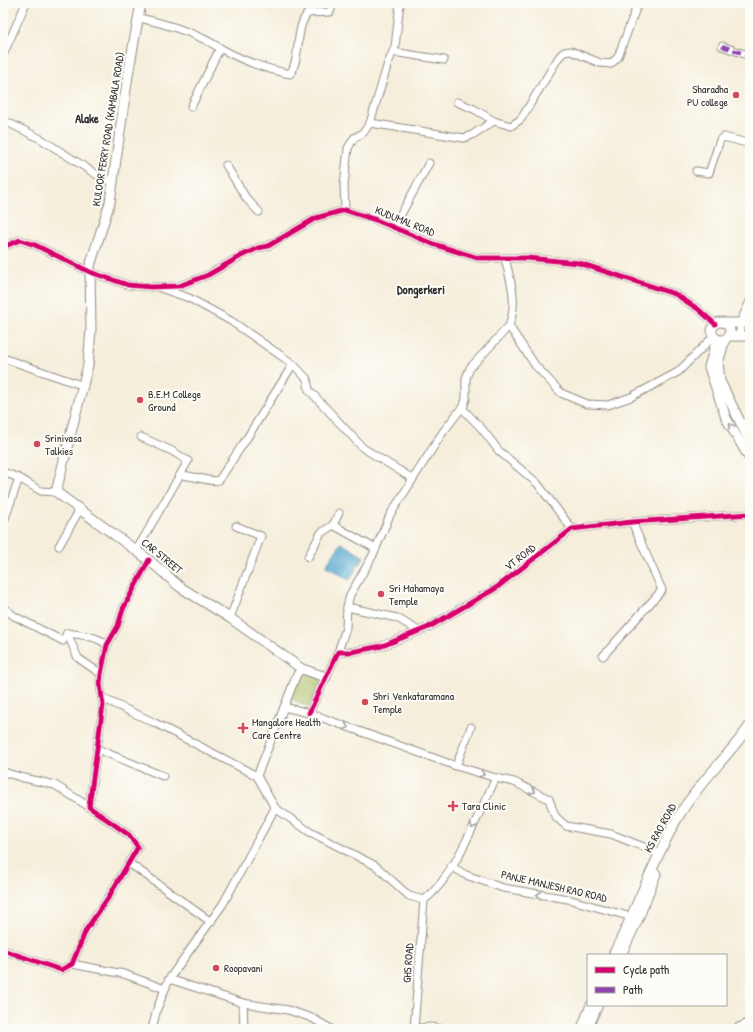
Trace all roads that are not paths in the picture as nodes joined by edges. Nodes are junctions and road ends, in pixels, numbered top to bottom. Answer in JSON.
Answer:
{"nodes":[{"id":1,"x":26,"y":3,"type":"edge"},
{"id":2,"x":141,"y":3,"type":"edge"},
{"id":3,"x":333,"y":3,"type":"edge"},
{"id":4,"x":400,"y":3,"type":"edge"},
{"id":5,"x":638,"y":3,"type":"edge"},
{"id":6,"x":139,"y":18,"type":"junction"},
{"id":7,"x":722,"y":46,"type":"dead end"},
{"id":8,"x":220,"y":48,"type":"junction"},
{"id":9,"x":393,"y":52,"type":"junction"},
{"id":10,"x":3,"y":55,"type":"edge"},
{"id":11,"x":750,"y":56,"type":"edge"},
{"id":12,"x":444,"y":60,"type":"dead end"},
{"id":13,"x":457,"y":102,"type":"dead end"},
{"id":14,"x":191,"y":107,"type":"dead end"},
{"id":15,"x":3,"y":120,"type":"edge"},
{"id":16,"x":494,"y":121,"type":"junction"},
{"id":17,"x":370,"y":123,"type":"junction"},
{"id":18,"x":750,"y":144,"type":"edge"},
{"id":19,"x":429,"y":163,"type":"dead end"},
{"id":20,"x":226,"y":165,"type":"dead end"},
{"id":21,"x":696,"y":171,"type":"dead end"},
{"id":22,"x":114,"y":182,"type":"junction"},
{"id":23,"x":345,"y":210,"type":"junction"},
{"id":24,"x":260,"y":212,"type":"dead end"},
{"id":25,"x":394,"y":227,"type":"junction"},
{"id":26,"x":3,"y":247,"type":"edge"},
{"id":27,"x":505,"y":259,"type":"junction"},
{"id":28,"x":90,"y":272,"type":"junction"},
{"id":29,"x":195,"y":280,"type":"junction"},
{"id":30,"x":156,"y":287,"type":"junction"},
{"id":31,"x":189,"y":298,"type":"junction"},
{"id":32,"x":750,"y":301,"type":"edge"},
{"id":33,"x":726,"y":323,"type":"junction"},
{"id":34,"x":740,"y":323,"type":"junction"},
{"id":35,"x":750,"y":323,"type":"edge"},
{"id":36,"x":716,"y":324,"type":"junction"},
{"id":37,"x":509,"y":326,"type":"junction"},
{"id":38,"x":740,"y":336,"type":"junction"},
{"id":39,"x":750,"y":336,"type":"edge"},
{"id":40,"x":721,"y":337,"type":"junction"},
{"id":41,"x":3,"y":358,"type":"edge"},
{"id":42,"x":293,"y":364,"type":"junction"},
{"id":43,"x":84,"y":386,"type":"junction"},
{"id":44,"x":462,"y":408,"type":"junction"},
{"id":45,"x":141,"y":437,"type":"dead end"},
{"id":46,"x":750,"y":442,"type":"edge"},
{"id":47,"x":750,"y":459,"type":"edge"},
{"id":48,"x":3,"y":472,"type":"edge"},
{"id":49,"x":180,"y":475,"type":"junction"},
{"id":50,"x":19,"y":478,"type":"junction"},
{"id":51,"x":413,"y":479,"type":"junction"},
{"id":52,"x":56,"y":492,"type":"junction"},
{"id":53,"x":80,"y":509,"type":"junction"},
{"id":54,"x":338,"y":513,"type":"dead end"},
{"id":55,"x":750,"y":514,"type":"edge"},
{"id":56,"x":632,"y":522,"type":"junction"},
{"id":57,"x":3,"y":524,"type":"edge"},
{"id":58,"x":333,"y":525,"type":"junction"},
{"id":59,"x":236,"y":526,"type":"dead end"},
{"id":60,"x":572,"y":529,"type":"junction"},
{"id":61,"x":59,"y":546,"type":"dead end"},
{"id":62,"x":376,"y":549,"type":"junction"},
{"id":63,"x":136,"y":550,"type":"junction"},
{"id":64,"x":308,"y":558,"type":"dead end"},
{"id":65,"x":149,"y":560,"type":"junction"},
{"id":66,"x":3,"y":607,"type":"edge"},
{"id":67,"x":347,"y":607,"type":"junction"},
{"id":68,"x":230,"y":618,"type":"junction"},
{"id":69,"x":419,"y":632,"type":"junction"},
{"id":70,"x":67,"y":633,"type":"junction"},
{"id":71,"x":107,"y":645,"type":"junction"},
{"id":72,"x":338,"y":652,"type":"junction"},
{"id":73,"x":603,"y":656,"type":"dead end"},
{"id":74,"x":302,"y":669,"type":"junction"},
{"id":75,"x":101,"y":674,"type":"junction"},
{"id":76,"x":326,"y":677,"type":"junction"},
{"id":77,"x":104,"y":702,"type":"junction"},
{"id":78,"x":284,"y":707,"type":"junction"},
{"id":79,"x":309,"y":714,"type":"junction"},
{"id":80,"x":750,"y":725,"type":"edge"},
{"id":81,"x":471,"y":727,"type":"dead end"},
{"id":82,"x":750,"y":734,"type":"edge"},
{"id":83,"x":97,"y":749,"type":"junction"},
{"id":84,"x":456,"y":766,"type":"junction"},
{"id":85,"x":3,"y":773,"type":"edge"},
{"id":86,"x":163,"y":776,"type":"dead end"},
{"id":87,"x":257,"y":776,"type":"junction"},
{"id":88,"x":496,"y":778,"type":"junction"},
{"id":89,"x":91,"y":808,"type":"junction"},
{"id":90,"x":275,"y":808,"type":"junction"},
{"id":91,"x":659,"y":853,"type":"junction"},
{"id":92,"x":129,"y":863,"type":"junction"},
{"id":93,"x":451,"y":866,"type":"junction"},
{"id":94,"x":424,"y":900,"type":"junction"},
{"id":95,"x":635,"y":918,"type":"junction"},
{"id":96,"x":211,"y":922,"type":"junction"},
{"id":97,"x":3,"y":950,"type":"edge"},
{"id":98,"x":614,"y":954,"type":"edge"},
{"id":99,"x":621,"y":954,"type":"edge"},
{"id":100,"x":72,"y":964,"type":"junction"},
{"id":101,"x":169,"y":979,"type":"junction"},
{"id":102,"x":165,"y":989,"type":"junction"},
{"id":103,"x":243,"y":1003,"type":"junction"},
{"id":104,"x":591,"y":1006,"type":"edge"},
{"id":105,"x":598,"y":1006,"type":"edge"},
{"id":106,"x":750,"y":1023,"type":"edge"},
{"id":107,"x":412,"y":1028,"type":"edge"},
{"id":108,"x":152,"y":1029,"type":"edge"},
{"id":109,"x":244,"y":1029,"type":"edge"},
{"id":110,"x":331,"y":1029,"type":"edge"},
{"id":111,"x":442,"y":1029,"type":"edge"},
{"id":112,"x":581,"y":1029,"type":"edge"},
{"id":113,"x":587,"y":1029,"type":"edge"},
{"id":114,"x":738,"y":1029,"type":"edge"}],
"edges":[{"from":1,"to":10,"type":"street"},
{"from":2,"to":6,"type":"main road","name":"KULOOR FERRY ROAD (KAMBALA ROAD)"},
{"from":3,"to":8,"type":"street"},
{"from":4,"to":9,"type":"street"},
{"from":5,"to":16,"type":"street"},
{"from":6,"to":8,"type":"street"},
{"from":6,"to":22,"type":"main road","name":"KULOOR FERRY ROAD (KAMBALA ROAD)"},
{"from":7,"to":11,"type":"street"},
{"from":8,"to":14,"type":"street"},
{"from":9,"to":12,"type":"street"},
{"from":9,"to":17,"type":"street"},
{"from":13,"to":16,"type":"street"},
{"from":15,"to":22,"type":"street"},
{"from":16,"to":17,"type":"street"},
{"from":17,"to":23,"type":"street"},
{"from":18,"to":21,"type":"street"},
{"from":19,"to":25,"type":"street"},
{"from":20,"to":24,"type":"street"},
{"from":22,"to":28,"type":"main road","name":"KULOOR FERRY ROAD (KAMBALA ROAD)"},
{"from":23,"to":25,"type":"street","name":"KUDUMAL ROAD"},
{"from":23,"to":29,"type":"street"},
{"from":25,"to":27,"type":"street","name":"KUDUMAL ROAD"},
{"from":26,"to":28,"type":"street"},
{"from":27,"to":36,"type":"street","name":"KUDUMAL ROAD"},
{"from":27,"to":37,"type":"street"},
{"from":28,"to":30,"type":"street"},
{"from":28,"to":43,"type":"main road","name":"KULOOR FERRY ROAD (KAMBALA ROAD)"},
{"from":29,"to":30,"type":"street"},
{"from":29,"to":31,"type":"street"},
{"from":30,"to":31,"type":"street"},
{"from":31,"to":42,"type":"street"},
{"from":32,"to":34,"type":"street"},
{"from":33,"to":34,"type":"main road"},
{"from":33,"to":36,"type":"main road"},
{"from":33,"to":40,"type":"main road"},
{"from":34,"to":35,"type":"main road"},
{"from":34,"to":38,"type":"street"},
{"from":36,"to":40,"type":"main road"},
{"from":37,"to":40,"type":"street"},
{"from":37,"to":44,"type":"street"},
{"from":38,"to":39,"type":"main road"},
{"from":38,"to":40,"type":"main road"},
{"from":40,"to":46,"type":"main road"},
{"from":47,"to":40,"type":"main road","one_way":true},
{"from":41,"to":43,"type":"street"},
{"from":42,"to":49,"type":"street"},
{"from":42,"to":51,"type":"street"},
{"from":43,"to":52,"type":"main road","name":"KULOOR FERRY ROAD (KAMBALA ROAD)"},
{"from":44,"to":51,"type":"street"},
{"from":44,"to":60,"type":"street"},
{"from":45,"to":49,"type":"street"},
{"from":48,"to":50,"type":"street","name":"CAR STREET"},
{"from":49,"to":63,"type":"street"},
{"from":50,"to":52,"type":"street","name":"CAR STREET"},
{"from":50,"to":57,"type":"street"},
{"from":51,"to":62,"type":"street"},
{"from":52,"to":53,"type":"main road","name":"CAR STREET"},
{"from":53,"to":61,"type":"street"},
{"from":53,"to":63,"type":"main road","name":"CAR STREET"},
{"from":54,"to":58,"type":"street"},
{"from":55,"to":56,"type":"street"},
{"from":56,"to":60,"type":"street"},
{"from":56,"to":73,"type":"street"},
{"from":58,"to":62,"type":"street"},
{"from":58,"to":64,"type":"street"},
{"from":59,"to":68,"type":"street"},
{"from":60,"to":69,"type":"street","name":"VT ROAD"},
{"from":62,"to":67,"type":"street"},
{"from":63,"to":65,"type":"main road","name":"CAR STREET"},
{"from":65,"to":68,"type":"main road","name":"CAR STREET"},
{"from":65,"to":71,"type":"street"},
{"from":66,"to":70,"type":"street"},
{"from":67,"to":69,"type":"street"},
{"from":67,"to":72,"type":"street"},
{"from":68,"to":74,"type":"main road","name":"CAR STREET"},
{"from":69,"to":72,"type":"street","name":"VT ROAD"},
{"from":70,"to":71,"type":"street"},
{"from":70,"to":75,"type":"street"},
{"from":71,"to":75,"type":"street"},
{"from":72,"to":76,"type":"street"},
{"from":74,"to":76,"type":"main road","name":"CAR STREET"},
{"from":74,"to":78,"type":"street"},
{"from":75,"to":77,"type":"street"},
{"from":76,"to":79,"type":"street"},
{"from":77,"to":83,"type":"street"},
{"from":77,"to":87,"type":"street"},
{"from":78,"to":79,"type":"street"},
{"from":78,"to":87,"type":"street"},
{"from":79,"to":84,"type":"street","one_way":true},
{"from":80,"to":91,"type":"main road","name":"KS RAO ROAD"},
{"from":81,"to":84,"type":"street"},
{"from":82,"to":95,"type":"main road"},
{"from":83,"to":86,"type":"street"},
{"from":83,"to":89,"type":"street"},
{"from":84,"to":88,"type":"street","one_way":true},
{"from":85,"to":89,"type":"street"},
{"from":87,"to":90,"type":"street"},
{"from":88,"to":91,"type":"street","one_way":true},
{"from":88,"to":93,"type":"street","one_way":true},
{"from":89,"to":92,"type":"street"},
{"from":90,"to":94,"type":"street"},
{"from":90,"to":96,"type":"street"},
{"from":91,"to":95,"type":"main road","name":"KS RAO ROAD"},
{"from":92,"to":96,"type":"street"},
{"from":92,"to":100,"type":"street"},
{"from":93,"to":94,"type":"street"},
{"from":95,"to":93,"type":"street","name":"PANJE MANJESH RAO ROAD","one_way":true},
{"from":94,"to":107,"type":"street","name":"GHS ROAD"},
{"from":95,"to":98,"type":"main road","name":"KS RAO ROAD"},
{"from":95,"to":99,"type":"main road"},
{"from":96,"to":101,"type":"street"},
{"from":97,"to":100,"type":"street"},
{"from":100,"to":102,"type":"street"},
{"from":101,"to":102,"type":"street"},
{"from":101,"to":103,"type":"street"},
{"from":102,"to":108,"type":"street"},
{"from":103,"to":109,"type":"street"},
{"from":103,"to":110,"type":"street"},
{"from":104,"to":112,"type":"main road"},
{"from":105,"to":113,"type":"main road"},
{"from":106,"to":114,"type":"main road"},
{"from":107,"to":111,"type":"street"}]}
